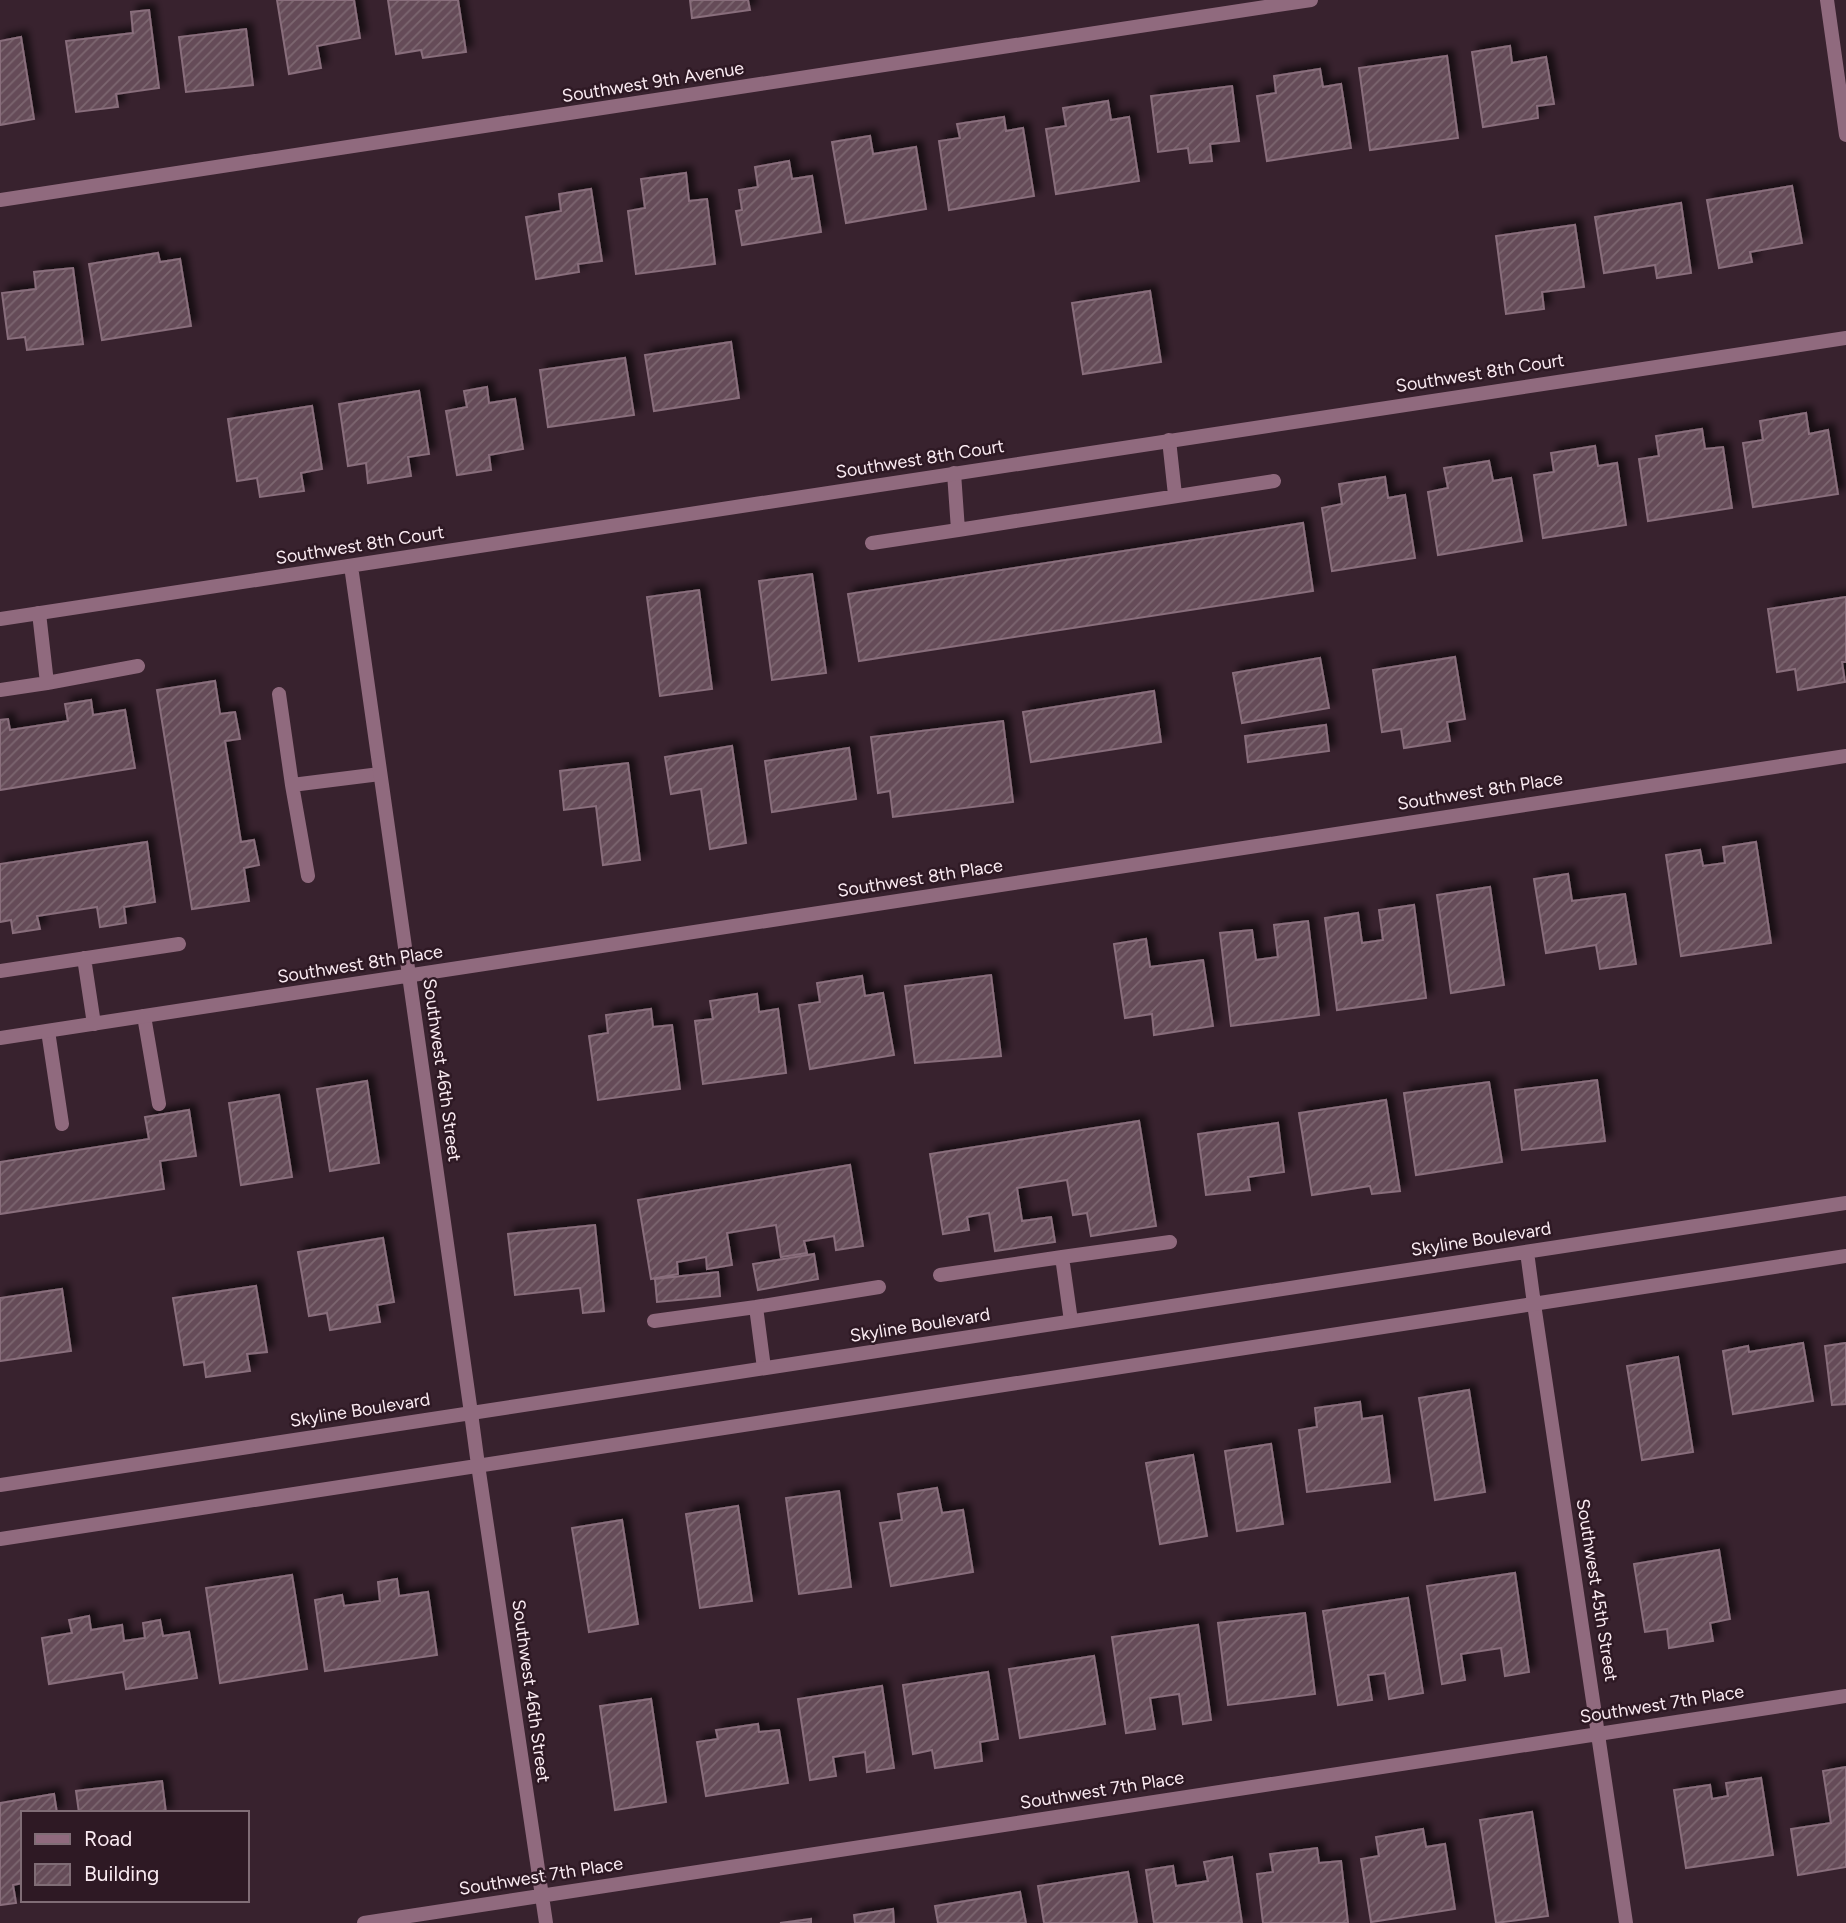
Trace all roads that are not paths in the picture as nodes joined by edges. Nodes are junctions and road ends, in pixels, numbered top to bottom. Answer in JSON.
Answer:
{"nodes":[{"id":1,"x":1311,"y":0,"type":"edge"},
{"id":2,"x":1827,"y":0,"type":"edge"},
{"id":3,"x":1846,"y":135,"type":"edge"},
{"id":4,"x":0,"y":200,"type":"edge"},
{"id":5,"x":1846,"y":338,"type":"edge"},
{"id":6,"x":1169,"y":440,"type":"junction"},
{"id":7,"x":954,"y":473,"type":"junction"},
{"id":8,"x":1274,"y":481,"type":"dead end"},
{"id":9,"x":1175,"y":495,"type":"junction"},
{"id":10,"x":958,"y":530,"type":"junction"},
{"id":11,"x":872,"y":543,"type":"dead end"},
{"id":12,"x":351,"y":566,"type":"junction"},
{"id":13,"x":39,"y":614,"type":"junction"},
{"id":14,"x":0,"y":620,"type":"edge"},
{"id":15,"x":138,"y":666,"type":"dead end"},
{"id":16,"x":47,"y":683,"type":"junction"},
{"id":17,"x":0,"y":690,"type":"edge"},
{"id":18,"x":279,"y":694,"type":"dead end"},
{"id":19,"x":1846,"y":756,"type":"edge"},
{"id":20,"x":380,"y":774,"type":"junction"},
{"id":21,"x":292,"y":785,"type":"junction"},
{"id":22,"x":308,"y":876,"type":"dead end"},
{"id":23,"x":179,"y":944,"type":"dead end"},
{"id":24,"x":84,"y":958,"type":"junction"},
{"id":25,"x":0,"y":971,"type":"edge"},
{"id":26,"x":410,"y":976,"type":"junction"},
{"id":27,"x":144,"y":1016,"type":"junction"},
{"id":28,"x":94,"y":1024,"type":"junction"},
{"id":29,"x":48,"y":1031,"type":"junction"},
{"id":30,"x":0,"y":1038,"type":"edge"},
{"id":31,"x":159,"y":1104,"type":"dead end"},
{"id":32,"x":62,"y":1124,"type":"dead end"},
{"id":33,"x":1846,"y":1203,"type":"edge"},
{"id":34,"x":1170,"y":1242,"type":"dead end"},
{"id":35,"x":1528,"y":1252,"type":"junction"},
{"id":36,"x":1062,"y":1256,"type":"junction"},
{"id":37,"x":1846,"y":1256,"type":"edge"},
{"id":38,"x":940,"y":1275,"type":"dead end"},
{"id":39,"x":879,"y":1287,"type":"dead end"},
{"id":40,"x":1534,"y":1304,"type":"junction"},
{"id":41,"x":756,"y":1307,"type":"junction"},
{"id":42,"x":654,"y":1321,"type":"dead end"},
{"id":43,"x":1071,"y":1321,"type":"junction"},
{"id":44,"x":764,"y":1368,"type":"junction"},
{"id":45,"x":471,"y":1413,"type":"junction"},
{"id":46,"x":478,"y":1465,"type":"junction"},
{"id":47,"x":0,"y":1485,"type":"edge"},
{"id":48,"x":0,"y":1539,"type":"edge"},
{"id":49,"x":1846,"y":1696,"type":"edge"},
{"id":50,"x":1599,"y":1733,"type":"junction"},
{"id":51,"x":542,"y":1896,"type":"junction"},
{"id":52,"x":363,"y":1923,"type":"edge"},
{"id":53,"x":546,"y":1923,"type":"edge"},
{"id":54,"x":1626,"y":1923,"type":"edge"}],
"edges":[{"from":1,"to":4,"type":"street","name":"Southwest 9th Avenue"},
{"from":2,"to":3,"type":"street"},
{"from":5,"to":6,"type":"street","name":"Southwest 8th Court"},
{"from":6,"to":7,"type":"street","name":"Southwest 8th Court"},
{"from":6,"to":9,"type":"street"},
{"from":7,"to":10,"type":"street"},
{"from":7,"to":12,"type":"street","name":"Southwest 8th Court"},
{"from":8,"to":9,"type":"street"},
{"from":9,"to":10,"type":"street"},
{"from":10,"to":11,"type":"street"},
{"from":12,"to":13,"type":"street","name":"Southwest 8th Court"},
{"from":12,"to":20,"type":"street","name":"Southwest 46th Street"},
{"from":13,"to":14,"type":"street","name":"Southwest 8th Court"},
{"from":13,"to":16,"type":"street"},
{"from":15,"to":16,"type":"street"},
{"from":16,"to":17,"type":"street"},
{"from":18,"to":21,"type":"street"},
{"from":19,"to":26,"type":"street","name":"Southwest 8th Place"},
{"from":20,"to":21,"type":"street"},
{"from":20,"to":26,"type":"street","name":"Southwest 46th Street"},
{"from":21,"to":22,"type":"street"},
{"from":23,"to":24,"type":"street"},
{"from":24,"to":25,"type":"street"},
{"from":24,"to":28,"type":"street"},
{"from":26,"to":27,"type":"street","name":"Southwest 8th Place"},
{"from":26,"to":45,"type":"street","name":"Southwest 46th Street"},
{"from":27,"to":28,"type":"street","name":"Southwest 8th Place"},
{"from":27,"to":31,"type":"street"},
{"from":28,"to":29,"type":"street","name":"Southwest 8th Place"},
{"from":29,"to":30,"type":"street","name":"Southwest 8th Place"},
{"from":29,"to":32,"type":"street"},
{"from":33,"to":35,"type":"street","name":"Skyline Boulevard"},
{"from":34,"to":36,"type":"street"},
{"from":35,"to":40,"type":"street","name":"Southwest 45th Street"},
{"from":35,"to":43,"type":"street","name":"Skyline Boulevard"},
{"from":36,"to":38,"type":"street"},
{"from":36,"to":43,"type":"street"},
{"from":37,"to":40,"type":"street"},
{"from":39,"to":41,"type":"street"},
{"from":40,"to":46,"type":"street"},
{"from":40,"to":50,"type":"street","name":"Southwest 45th Street"},
{"from":41,"to":42,"type":"street"},
{"from":41,"to":44,"type":"street"},
{"from":43,"to":44,"type":"street","name":"Skyline Boulevard"},
{"from":44,"to":45,"type":"street","name":"Skyline Boulevard"},
{"from":45,"to":46,"type":"street","name":"Southwest 46th Street"},
{"from":45,"to":47,"type":"street","name":"Skyline Boulevard"},
{"from":46,"to":48,"type":"street"},
{"from":46,"to":51,"type":"street","name":"Southwest 46th Street"},
{"from":49,"to":50,"type":"street","name":"Southwest 7th Place"},
{"from":50,"to":51,"type":"street","name":"Southwest 7th Place"},
{"from":50,"to":54,"type":"street","name":"Southwest 45th Street"},
{"from":51,"to":52,"type":"street","name":"Southwest 7th Place"},
{"from":51,"to":53,"type":"street","name":"Southwest 46th Street"}]}
